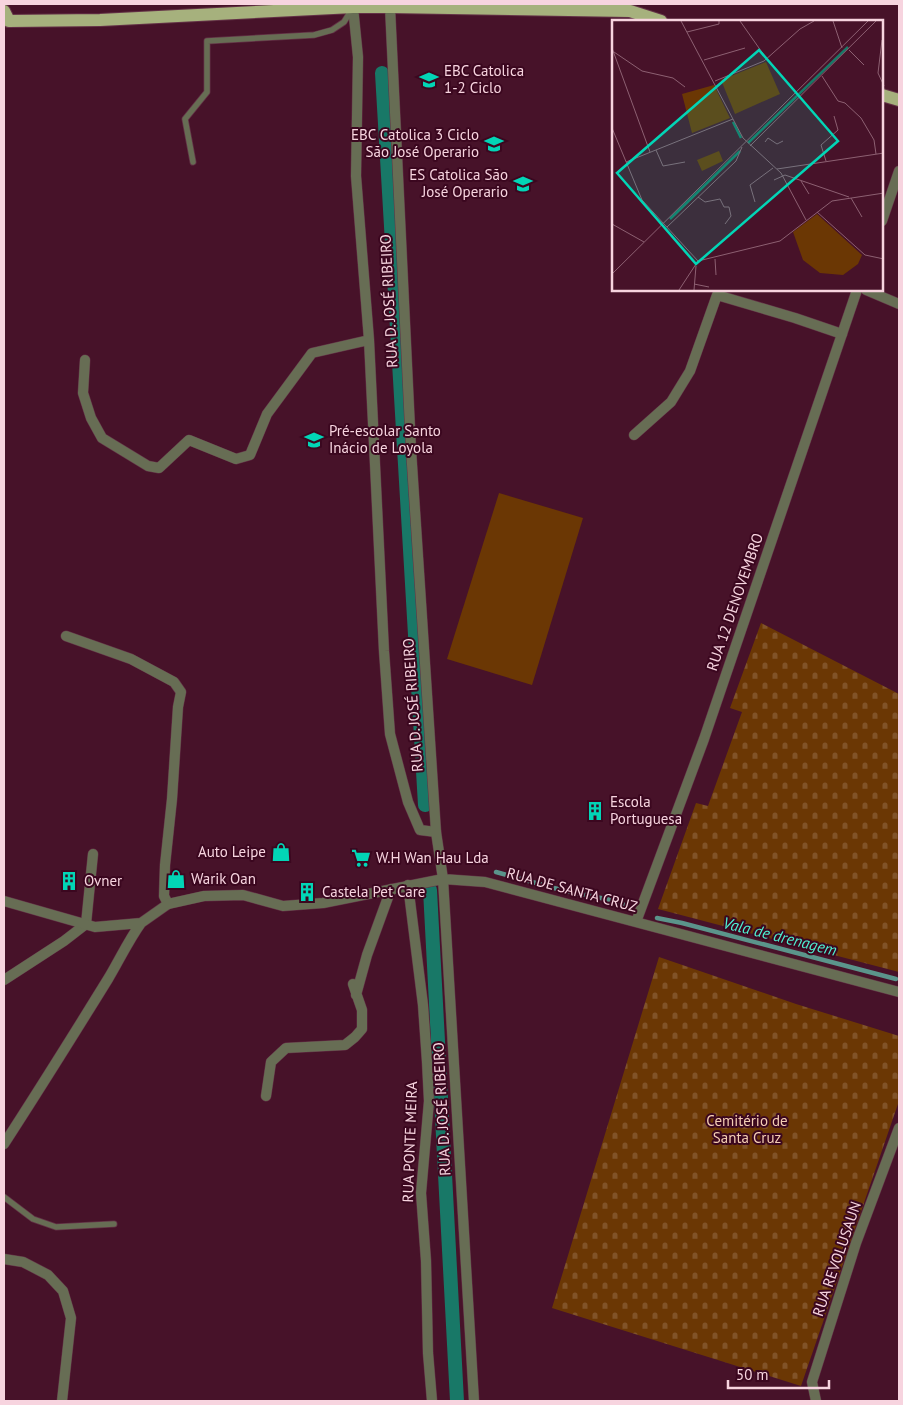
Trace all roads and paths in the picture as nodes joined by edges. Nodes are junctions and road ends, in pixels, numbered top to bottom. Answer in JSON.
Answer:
{"nodes":[{"id":1,"x":390,"y":5,"type":"edge"},
{"id":2,"x":354,"y":7,"type":"junction"},
{"id":3,"x":5,"y":19,"type":"edge"},
{"id":4,"x":658,"y":20,"type":"edge"},
{"id":5,"x":883,"y":95,"type":"edge"},
{"id":6,"x":899,"y":100,"type":"edge"},
{"id":7,"x":193,"y":162,"type":"dead end"},
{"id":8,"x":899,"y":171,"type":"edge"},
{"id":9,"x":883,"y":217,"type":"edge"},
{"id":10,"x":857,"y":291,"type":"edge"},
{"id":11,"x":868,"y":291,"type":"edge"},
{"id":12,"x":899,"y":304,"type":"edge"},
{"id":13,"x":842,"y":334,"type":"junction"},
{"id":14,"x":369,"y":340,"type":"junction"},
{"id":15,"x":85,"y":360,"type":"dead end"},
{"id":16,"x":634,"y":435,"type":"dead end"},
{"id":17,"x":66,"y":636,"type":"dead end"},
{"id":18,"x":436,"y":832,"type":"junction"},
{"id":19,"x":93,"y":854,"type":"dead end"},
{"id":20,"x":443,"y":879,"type":"junction"},
{"id":21,"x":408,"y":885,"type":"junction"},
{"id":22,"x":391,"y":889,"type":"junction"},
{"id":23,"x":4,"y":901,"type":"edge"},
{"id":24,"x":168,"y":904,"type":"junction"},
{"id":25,"x":636,"y":922,"type":"junction"},
{"id":26,"x":140,"y":923,"type":"junction"},
{"id":27,"x":86,"y":924,"type":"junction"},
{"id":28,"x":4,"y":980,"type":"edge"},
{"id":29,"x":353,"y":984,"type":"dead end"},
{"id":30,"x":899,"y":992,"type":"edge"},
{"id":31,"x":356,"y":995,"type":"junction"},
{"id":32,"x":266,"y":1096,"type":"dead end"},
{"id":33,"x":899,"y":1128,"type":"edge"},
{"id":34,"x":4,"y":1144,"type":"edge"},
{"id":35,"x":4,"y":1197,"type":"edge"},
{"id":36,"x":114,"y":1224,"type":"dead end"},
{"id":37,"x":4,"y":1259,"type":"edge"},
{"id":38,"x":62,"y":1401,"type":"edge"},
{"id":39,"x":432,"y":1401,"type":"edge"},
{"id":40,"x":474,"y":1401,"type":"edge"},
{"id":41,"x":816,"y":1401,"type":"edge"}],
"edges":[{"from":1,"to":2,"type":"main road"},
{"from":1,"to":4,"type":"main road"},
{"from":1,"to":18,"type":"street","name":"RUA D. JOSÉ RIBEIRO"},
{"from":2,"to":3,"type":"main road"},
{"from":2,"to":7,"type":"lane"},
{"from":2,"to":14,"type":"street"},
{"from":5,"to":6,"type":"main road"},
{"from":8,"to":9,"type":"street"},
{"from":10,"to":13,"type":"street","name":"RUA 12 DENOVEMBRO"},
{"from":11,"to":12,"type":"street"},
{"from":13,"to":16,"type":"street"},
{"from":13,"to":25,"type":"street","name":"RUA 12 DENOVEMBRO"},
{"from":14,"to":15,"type":"street"},
{"from":14,"to":18,"type":"street"},
{"from":17,"to":24,"type":"street"},
{"from":18,"to":20,"type":"street","name":"RUA D. JOSÉ RIBEIRO"},
{"from":19,"to":27,"type":"street"},
{"from":20,"to":21,"type":"street","name":"RUA DE SANTA CRUZ"},
{"from":20,"to":25,"type":"street","name":"RUA DE SANTA CRUZ"},
{"from":20,"to":40,"type":"street","name":"RUA D. JOSÉ RIBEIRO"},
{"from":21,"to":22,"type":"street","name":"RUA DE SANTA CRUZ"},
{"from":21,"to":39,"type":"street","name":"RUA PONTE MEIRA"},
{"from":22,"to":24,"type":"street","name":"RUA DE SANTA CRUZ"},
{"from":22,"to":31,"type":"street"},
{"from":23,"to":27,"type":"street","name":"RUA DE SANTA CRUZ"},
{"from":24,"to":26,"type":"street","name":"RUA DE SANTA CRUZ"},
{"from":25,"to":30,"type":"street","name":"RUA DE SANTA CRUZ"},
{"from":26,"to":27,"type":"street","name":"RUA DE SANTA CRUZ"},
{"from":26,"to":34,"type":"street"},
{"from":27,"to":28,"type":"street"},
{"from":29,"to":31,"type":"street"},
{"from":31,"to":32,"type":"street"},
{"from":33,"to":41,"type":"street","name":"RUA REVOLUSAUN"},
{"from":35,"to":36,"type":"lane"},
{"from":37,"to":38,"type":"street"}]}
